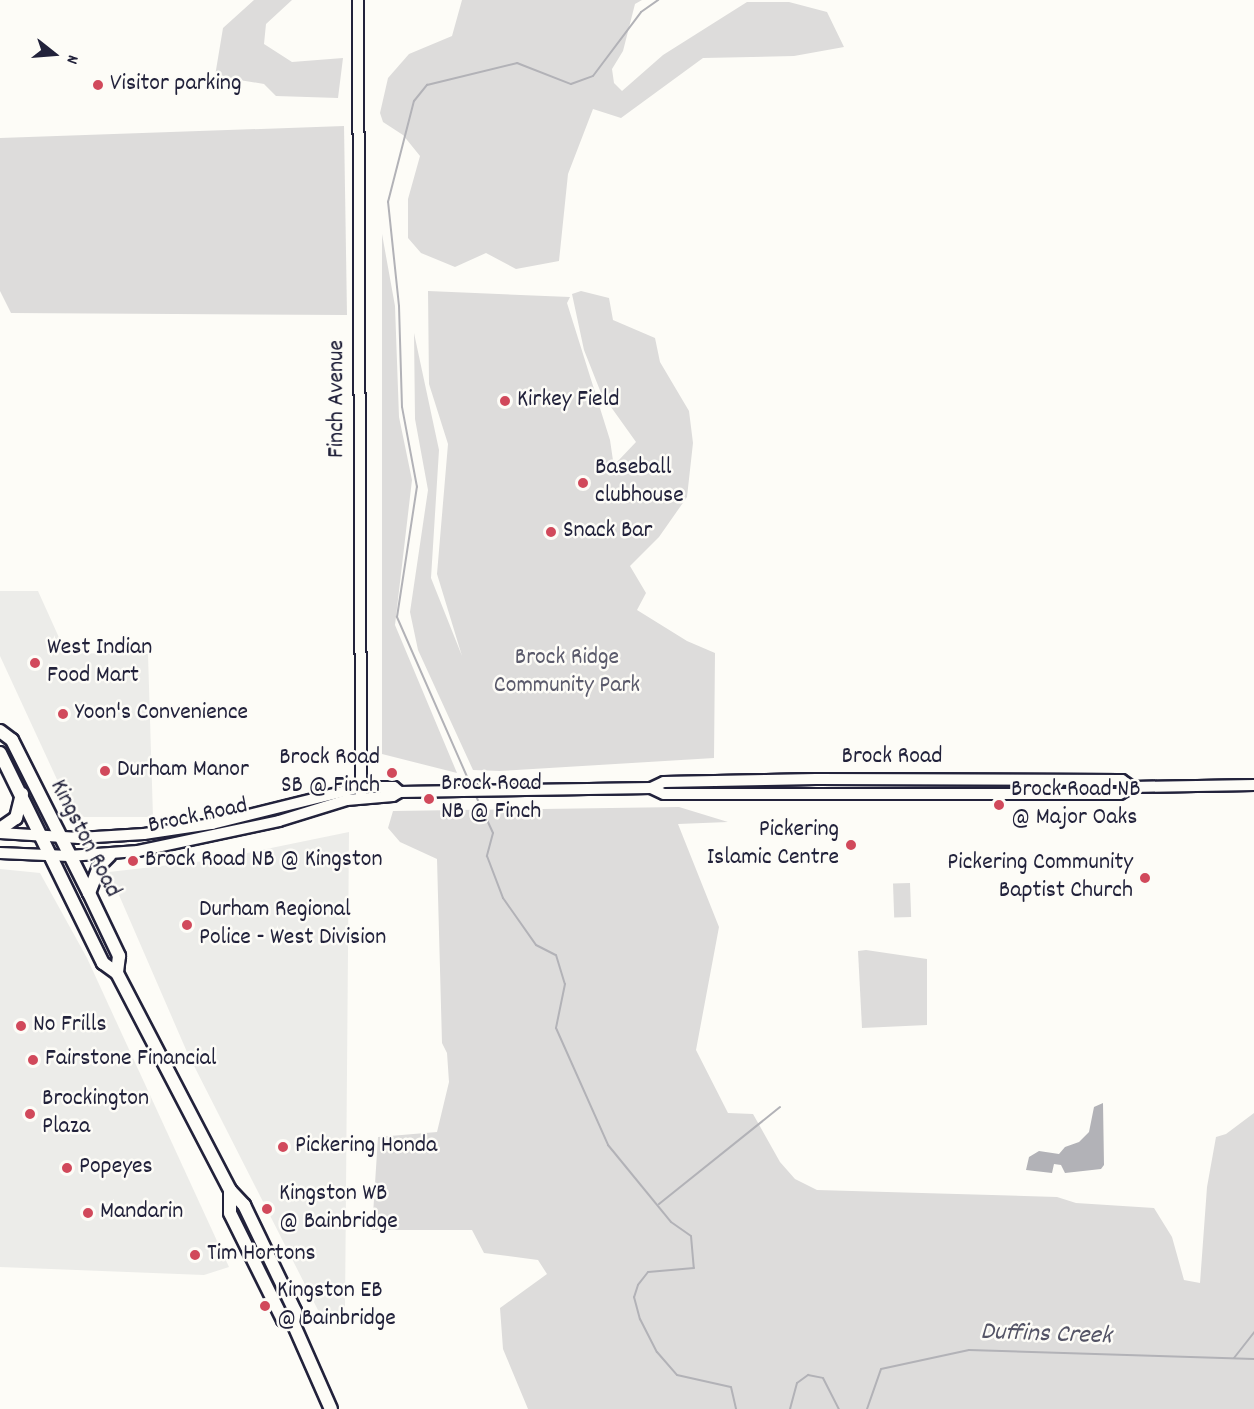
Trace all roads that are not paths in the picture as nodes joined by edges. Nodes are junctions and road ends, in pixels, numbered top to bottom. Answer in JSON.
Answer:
{"nodes":[{"id":1,"x":358,"y":0,"type":"edge"},
{"id":2,"x":0,"y":731,"type":"edge"},
{"id":3,"x":0,"y":753,"type":"edge"},
{"id":4,"x":816,"y":779,"type":"junction"},
{"id":5,"x":1254,"y":785,"type":"edge"},
{"id":6,"x":1132,"y":787,"type":"junction"},
{"id":7,"x":651,"y":788,"type":"junction"},
{"id":8,"x":361,"y":793,"type":"junction"},
{"id":9,"x":799,"y":793,"type":"junction"},
{"id":10,"x":22,"y":794,"type":"junction"},
{"id":11,"x":0,"y":829,"type":"edge"},
{"id":12,"x":0,"y":833,"type":"edge"},
{"id":13,"x":42,"y":837,"type":"junction"},
{"id":14,"x":61,"y":838,"type":"junction"},
{"id":15,"x":0,"y":853,"type":"edge"},
{"id":16,"x":50,"y":855,"type":"junction"},
{"id":17,"x":110,"y":855,"type":"junction"},
{"id":18,"x":69,"y":856,"type":"junction"},
{"id":19,"x":89,"y":893,"type":"junction"},
{"id":20,"x":117,"y":973,"type":"junction"},
{"id":21,"x":331,"y":1409,"type":"edge"}],
"edges":[{"from":1,"to":8,"type":"main road","name":"Finch Avenue"},
{"from":2,"to":14,"type":"main road","name":"Kingston Road"},
{"from":3,"to":10,"type":"main road","name":"Kingston Road"},
{"from":4,"to":6,"type":"main road","name":"Brock Road"},
{"from":4,"to":7,"type":"main road","name":"Brock Road"},
{"from":4,"to":9,"type":"main road"},
{"from":5,"to":6,"type":"main road","name":"Brock Road"},
{"from":6,"to":9,"type":"main road","name":"Brock Road"},
{"from":7,"to":8,"type":"main road","name":"Brock Road"},
{"from":7,"to":9,"type":"main road","name":"Brock Road"},
{"from":8,"to":14,"type":"main road","name":"Brock Road"},
{"from":8,"to":17,"type":"main road","name":"Brock Road"},
{"from":10,"to":11,"type":"main road"},
{"from":10,"to":13,"type":"main road","name":"Kingston Road"},
{"from":12,"to":13,"type":"main road","name":"Brock Road"},
{"from":13,"to":14,"type":"main road","name":"Brock Road"},
{"from":13,"to":16,"type":"main road","name":"Kingston Road"},
{"from":14,"to":18,"type":"main road","name":"Kingston Road"},
{"from":15,"to":16,"type":"main road","name":"Brock Road"},
{"from":16,"to":18,"type":"main road","name":"Brock Road"},
{"from":16,"to":20,"type":"main road","name":"Kingston Road"},
{"from":17,"to":18,"type":"main road","name":"Brock Road"},
{"from":17,"to":19,"type":"main road"},
{"from":18,"to":19,"type":"main road","name":"Kingston Road"},
{"from":19,"to":20,"type":"main road","name":"Kingston Road"},
{"from":20,"to":21,"type":"main road","name":"Kingston Road"}]}
